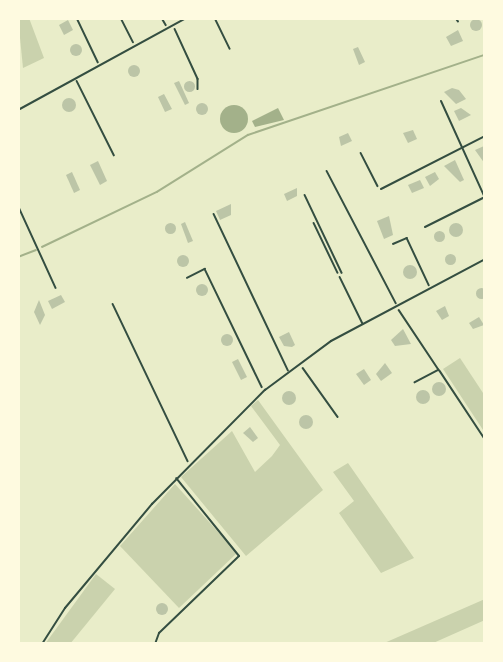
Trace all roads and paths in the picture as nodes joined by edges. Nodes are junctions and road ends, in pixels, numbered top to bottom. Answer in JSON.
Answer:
{"nodes":[{"id":1,"x":77,"y":18,"type":"edge"},
{"id":2,"x":122,"y":18,"type":"edge"},
{"id":3,"x":162,"y":18,"type":"edge"},
{"id":4,"x":186,"y":18,"type":"edge"},
{"id":5,"x":215,"y":18,"type":"edge"},
{"id":6,"x":173,"y":25,"type":"junction"},
{"id":7,"x":168,"y":28,"type":"junction"},
{"id":8,"x":135,"y":45,"type":"junction"},
{"id":9,"x":230,"y":48,"type":"dead end"},
{"id":10,"x":99,"y":65,"type":"junction"},
{"id":11,"x":76,"y":78,"type":"junction"},
{"id":12,"x":198,"y":89,"type":"dead end"},
{"id":13,"x":441,"y":101,"type":"dead end"},
{"id":14,"x":18,"y":110,"type":"edge"},
{"id":15,"x":485,"y":136,"type":"edge"},
{"id":16,"x":462,"y":147,"type":"junction"},
{"id":17,"x":361,"y":153,"type":"dead end"},
{"id":18,"x":114,"y":155,"type":"dead end"},
{"id":19,"x":327,"y":171,"type":"dead end"},
{"id":20,"x":381,"y":189,"type":"joint"},
{"id":21,"x":305,"y":195,"type":"dead end"},
{"id":22,"x":485,"y":198,"type":"edge"},
{"id":23,"x":18,"y":205,"type":"edge"},
{"id":24,"x":214,"y":214,"type":"dead end"},
{"id":25,"x":314,"y":223,"type":"dead end"},
{"id":26,"x":425,"y":227,"type":"dead end"},
{"id":27,"x":393,"y":244,"type":"dead end"},
{"id":28,"x":485,"y":260,"type":"edge"},
{"id":29,"x":340,"y":277,"type":"joint"},
{"id":30,"x":187,"y":278,"type":"dead end"},
{"id":31,"x":347,"y":283,"type":"dead end"},
{"id":32,"x":56,"y":288,"type":"dead end"},
{"id":33,"x":430,"y":288,"type":"junction"},
{"id":34,"x":112,"y":304,"type":"dead end"},
{"id":35,"x":397,"y":306,"type":"junction"},
{"id":36,"x":363,"y":324,"type":"junction"},
{"id":37,"x":299,"y":362,"type":"junction"},
{"id":38,"x":288,"y":370,"type":"junction"},
{"id":39,"x":439,"y":370,"type":"junction"},
{"id":40,"x":415,"y":383,"type":"dead end"},
{"id":41,"x":265,"y":390,"type":"junction"},
{"id":42,"x":338,"y":417,"type":"dead end"},
{"id":43,"x":485,"y":439,"type":"edge"},
{"id":44,"x":190,"y":464,"type":"junction"},
{"id":45,"x":176,"y":478,"type":"junction"},
{"id":46,"x":42,"y":644,"type":"edge"},
{"id":47,"x":155,"y":644,"type":"edge"}],
"edges":[{"from":1,"to":10,"type":"path"},
{"from":2,"to":8,"type":"path"},
{"from":3,"to":7,"type":"path"},
{"from":4,"to":6,"type":"street"},
{"from":5,"to":9,"type":"path"},
{"from":6,"to":7,"type":"street"},
{"from":6,"to":12,"type":"path"},
{"from":7,"to":8,"type":"street"},
{"from":8,"to":10,"type":"street"},
{"from":10,"to":11,"type":"street"},
{"from":11,"to":14,"type":"street"},
{"from":11,"to":18,"type":"path"},
{"from":13,"to":16,"type":"street"},
{"from":15,"to":16,"type":"street"},
{"from":16,"to":20,"type":"street"},
{"from":16,"to":22,"type":"street"},
{"from":17,"to":20,"type":"path"},
{"from":19,"to":35,"type":"path"},
{"from":21,"to":31,"type":"path"},
{"from":22,"to":26,"type":"street"},
{"from":23,"to":32,"type":"path"},
{"from":24,"to":38,"type":"path"},
{"from":25,"to":29,"type":"path"},
{"from":27,"to":33,"type":"path"},
{"from":28,"to":33,"type":"street"},
{"from":29,"to":36,"type":"lane"},
{"from":30,"to":41,"type":"path"},
{"from":33,"to":35,"type":"street"},
{"from":34,"to":44,"type":"path"},
{"from":35,"to":36,"type":"street"},
{"from":35,"to":39,"type":"path"},
{"from":36,"to":37,"type":"street"},
{"from":37,"to":38,"type":"street"},
{"from":37,"to":42,"type":"path"},
{"from":38,"to":41,"type":"street"},
{"from":39,"to":40,"type":"path"},
{"from":39,"to":43,"type":"path"},
{"from":41,"to":44,"type":"street"},
{"from":44,"to":45,"type":"street"},
{"from":45,"to":46,"type":"street"},
{"from":45,"to":47,"type":"street"}]}
